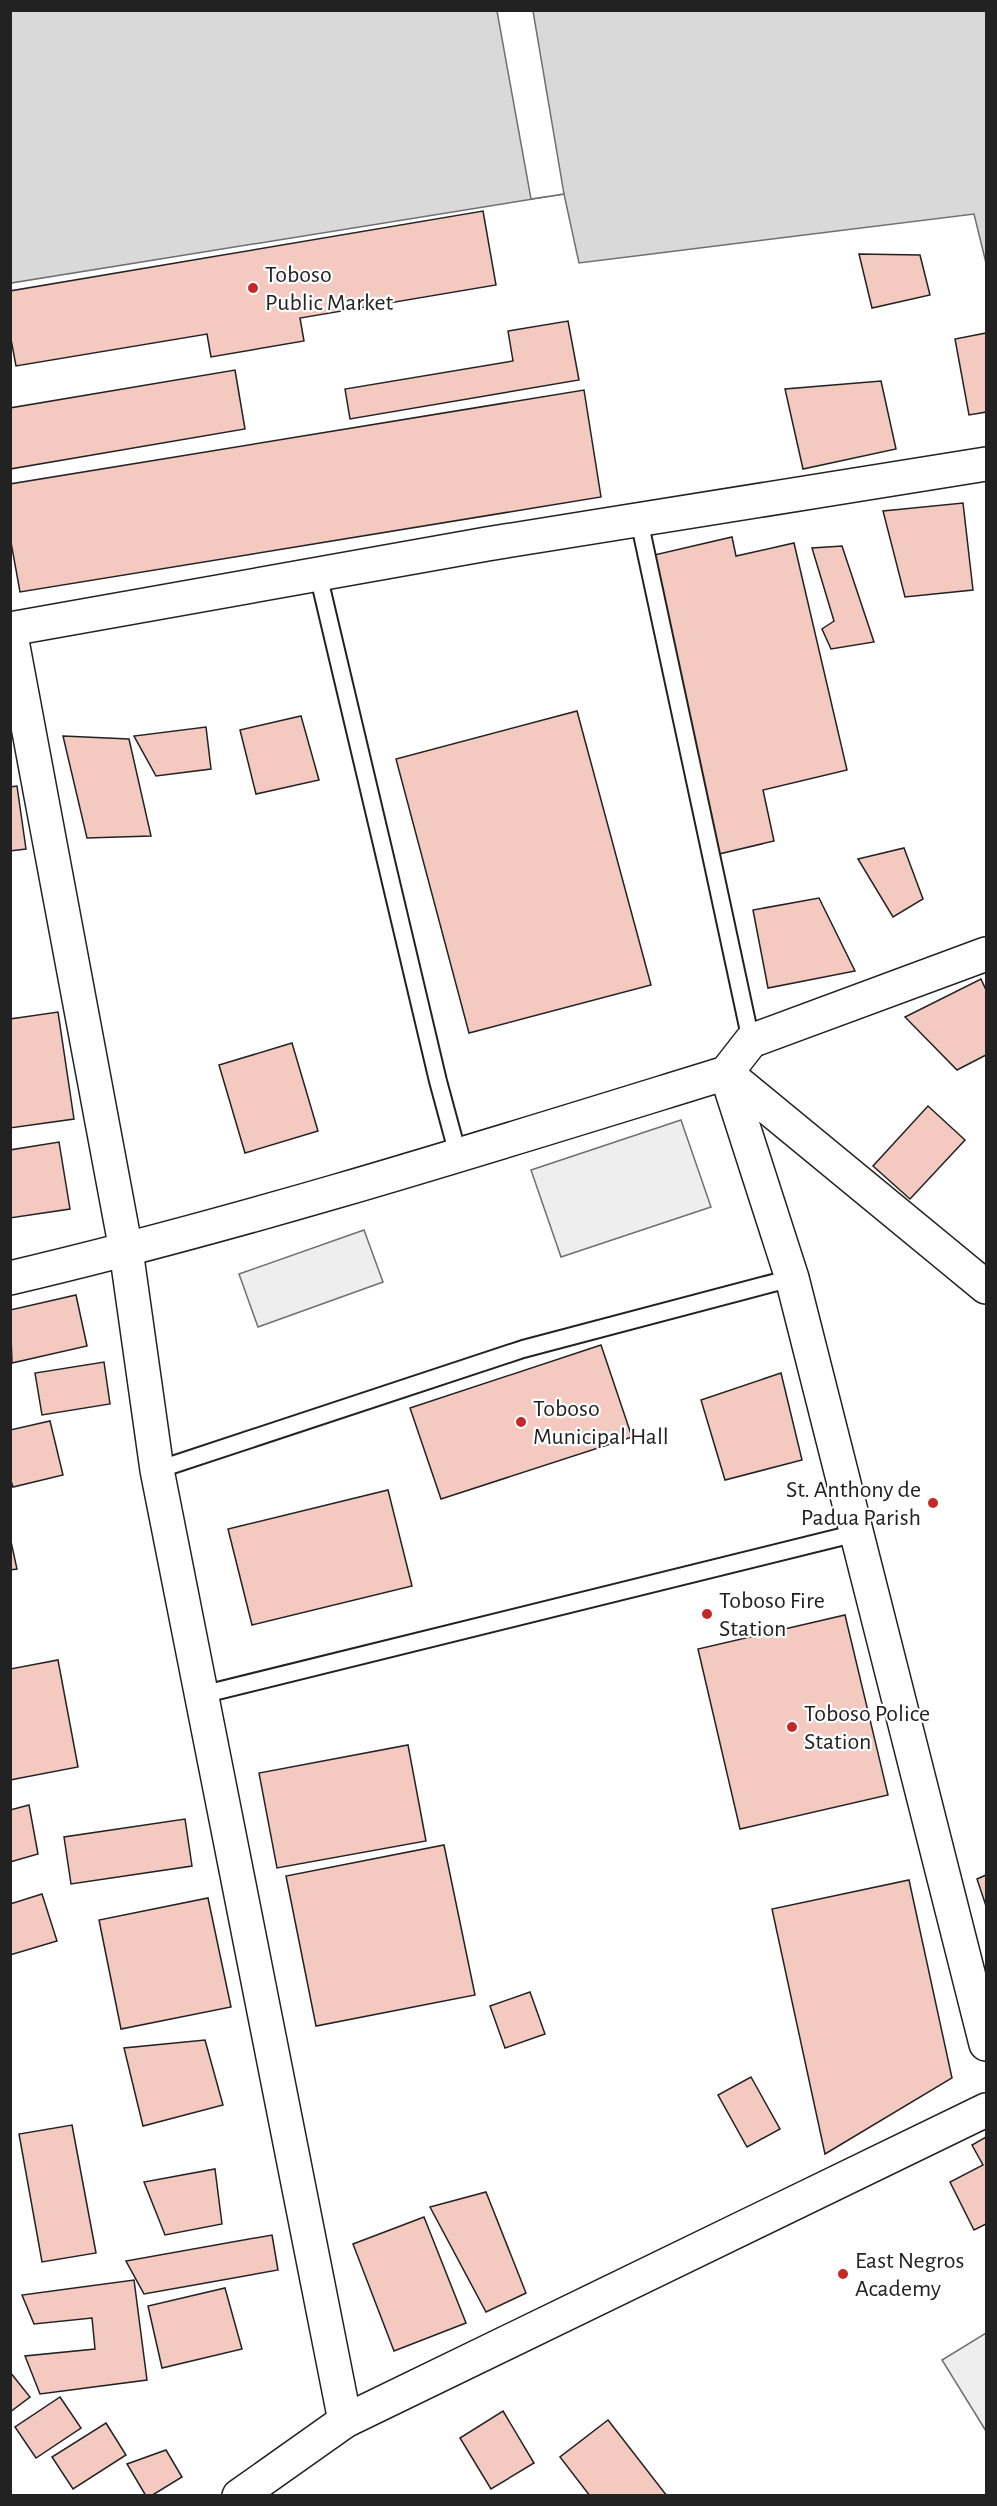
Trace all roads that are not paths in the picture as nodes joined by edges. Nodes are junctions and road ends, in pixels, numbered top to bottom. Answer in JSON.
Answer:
{"nodes":[{"id":1,"x":987,"y":464,"type":"edge"},
{"id":2,"x":639,"y":520,"type":"junction"},
{"id":3,"x":318,"y":574,"type":"junction"},
{"id":4,"x":10,"y":629,"type":"edge"},
{"id":5,"x":985,"y":957,"type":"edge"},
{"id":6,"x":751,"y":1041,"type":"junction"},
{"id":7,"x":726,"y":1073,"type":"junction"},
{"id":8,"x":458,"y":1155,"type":"junction"},
{"id":9,"x":126,"y":1250,"type":"junction"},
{"id":10,"x":10,"y":1278,"type":"edge"},
{"id":11,"x":792,"y":1278,"type":"junction"},
{"id":12,"x":987,"y":1287,"type":"edge"},
{"id":13,"x":157,"y":1470,"type":"junction"},
{"id":14,"x":857,"y":1533,"type":"junction"},
{"id":15,"x":201,"y":1695,"type":"junction"},
{"id":16,"x":987,"y":2044,"type":"edge"},
{"id":17,"x":987,"y":2110,"type":"edge"},
{"id":18,"x":345,"y":2421,"type":"junction"},
{"id":19,"x":239,"y":2496,"type":"edge"}],
"edges":[{"from":1,"to":2,"type":"street"},
{"from":2,"to":3,"type":"street"},
{"from":2,"to":6,"type":"lane"},
{"from":3,"to":4,"type":"street"},
{"from":3,"to":8,"type":"lane"},
{"from":4,"to":9,"type":"street"},
{"from":5,"to":6,"type":"street"},
{"from":6,"to":7,"type":"street"},
{"from":7,"to":8,"type":"street"},
{"from":7,"to":11,"type":"street"},
{"from":7,"to":12,"type":"street"},
{"from":8,"to":9,"type":"street"},
{"from":9,"to":10,"type":"street"},
{"from":9,"to":13,"type":"street"},
{"from":11,"to":13,"type":"lane"},
{"from":11,"to":14,"type":"street"},
{"from":13,"to":15,"type":"street"},
{"from":14,"to":15,"type":"lane"},
{"from":14,"to":16,"type":"street"},
{"from":15,"to":18,"type":"street"},
{"from":17,"to":18,"type":"street"},
{"from":18,"to":19,"type":"street"}]}
